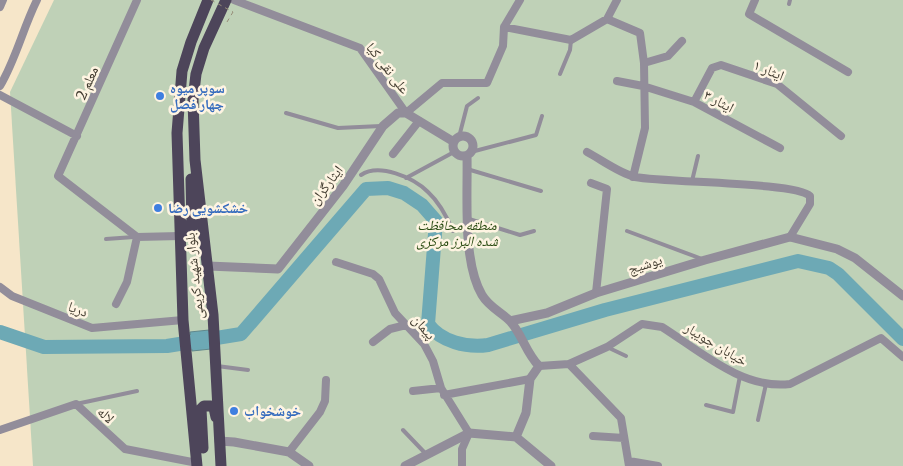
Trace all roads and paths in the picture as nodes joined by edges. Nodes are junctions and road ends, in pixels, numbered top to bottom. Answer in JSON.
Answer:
{"nodes":[{"id":1,"x":3,"y":0,"type":"edge"},
{"id":2,"x":36,"y":0,"type":"edge"},
{"id":3,"x":137,"y":0,"type":"edge"},
{"id":4,"x":209,"y":0,"type":"edge"},
{"id":5,"x":226,"y":0,"type":"edge"},
{"id":6,"x":234,"y":0,"type":"edge"},
{"id":7,"x":520,"y":0,"type":"edge"},
{"id":8,"x":617,"y":0,"type":"edge"},
{"id":9,"x":756,"y":0,"type":"edge"},
{"id":10,"x":0,"y":7,"type":"edge"},
{"id":11,"x":607,"y":18,"type":"junction"},
{"id":12,"x":228,"y":22,"type":"dead end"},
{"id":13,"x":504,"y":27,"type":"junction"},
{"id":14,"x":571,"y":40,"type":"junction"},
{"id":15,"x":682,"y":41,"type":"dead end"},
{"id":16,"x":644,"y":63,"type":"junction"},
{"id":17,"x":848,"y":72,"type":"dead end"},
{"id":18,"x":560,"y":74,"type":"dead end"},
{"id":19,"x":617,"y":81,"type":"dead end"},
{"id":20,"x":0,"y":86,"type":"edge"},
{"id":21,"x":643,"y":86,"type":"junction"},
{"id":22,"x":0,"y":95,"type":"edge"},
{"id":23,"x":478,"y":98,"type":"dead end"},
{"id":24,"x":694,"y":102,"type":"junction"},
{"id":25,"x":406,"y":112,"type":"junction"},
{"id":26,"x":286,"y":114,"type":"dead end"},
{"id":27,"x":542,"y":116,"type":"dead end"},
{"id":28,"x":419,"y":121,"type":"junction"},
{"id":29,"x":384,"y":126,"type":"junction"},
{"id":30,"x":77,"y":136,"type":"junction"},
{"id":31,"x":841,"y":136,"type":"dead end"},
{"id":32,"x":457,"y":139,"type":"junction"},
{"id":33,"x":780,"y":148,"type":"dead end"},
{"id":34,"x":454,"y":152,"type":"junction"},
{"id":35,"x":587,"y":152,"type":"dead end"},
{"id":36,"x":393,"y":154,"type":"dead end"},
{"id":37,"x":469,"y":154,"type":"junction"},
{"id":38,"x":698,"y":156,"type":"dead end"},
{"id":39,"x":195,"y":160,"type":"junction"},
{"id":40,"x":467,"y":168,"type":"junction"},
{"id":41,"x":361,"y":175,"type":"dead end"},
{"id":42,"x":633,"y":176,"type":"junction"},
{"id":43,"x":406,"y":178,"type":"junction"},
{"id":44,"x":691,"y":183,"type":"junction"},
{"id":45,"x":591,"y":184,"type":"dead end"},
{"id":46,"x":541,"y":191,"type":"dead end"},
{"id":47,"x":180,"y":215,"type":"junction"},
{"id":48,"x":466,"y":219,"type":"junction"},
{"id":49,"x":453,"y":230,"type":"dead end"},
{"id":50,"x":534,"y":231,"type":"dead end"},
{"id":51,"x":627,"y":231,"type":"dead end"},
{"id":52,"x":180,"y":236,"type":"junction"},
{"id":53,"x":137,"y":237,"type":"junction"},
{"id":54,"x":790,"y":237,"type":"junction"},
{"id":55,"x":106,"y":238,"type":"dead end"},
{"id":56,"x":704,"y":260,"type":"junction"},
{"id":57,"x":336,"y":262,"type":"dead end"},
{"id":58,"x":208,"y":266,"type":"junction"},
{"id":59,"x":0,"y":287,"type":"edge"},
{"id":60,"x":596,"y":293,"type":"junction"},
{"id":61,"x":903,"y":296,"type":"edge"},
{"id":62,"x":116,"y":304,"type":"dead end"},
{"id":63,"x":183,"y":320,"type":"junction"},
{"id":64,"x":511,"y":323,"type":"junction"},
{"id":65,"x":406,"y":325,"type":"junction"},
{"id":66,"x":374,"y":342,"type":"dead end"},
{"id":67,"x":607,"y":346,"type":"junction"},
{"id":68,"x":626,"y":356,"type":"dead end"},
{"id":69,"x":903,"y":357,"type":"edge"},
{"id":70,"x":216,"y":360,"type":"junction"},
{"id":71,"x":568,"y":364,"type":"junction"},
{"id":72,"x":539,"y":366,"type":"junction"},
{"id":73,"x":248,"y":370,"type":"dead end"},
{"id":74,"x":740,"y":376,"type":"junction"},
{"id":75,"x":530,"y":379,"type":"junction"},
{"id":76,"x":326,"y":380,"type":"dead end"},
{"id":77,"x":766,"y":384,"type":"junction"},
{"id":78,"x":137,"y":391,"type":"dead end"},
{"id":79,"x":413,"y":391,"type":"dead end"},
{"id":80,"x":442,"y":391,"type":"junction"},
{"id":81,"x":76,"y":404,"type":"junction"},
{"id":82,"x":706,"y":405,"type":"dead end"},
{"id":83,"x":758,"y":420,"type":"dead end"},
{"id":84,"x":0,"y":430,"type":"edge"},
{"id":85,"x":403,"y":430,"type":"dead end"},
{"id":86,"x":469,"y":433,"type":"junction"},
{"id":87,"x":593,"y":436,"type":"dead end"},
{"id":88,"x":516,"y":437,"type":"junction"},
{"id":89,"x":624,"y":438,"type":"junction"},
{"id":90,"x":219,"y":441,"type":"junction"},
{"id":91,"x":289,"y":452,"type":"junction"},
{"id":92,"x":426,"y":453,"type":"junction"},
{"id":93,"x":629,"y":463,"type":"edge"},
{"id":94,"x":200,"y":465,"type":"edge"},
{"id":95,"x":221,"y":466,"type":"edge"},
{"id":96,"x":309,"y":466,"type":"edge"},
{"id":97,"x":405,"y":466,"type":"edge"},
{"id":98,"x":462,"y":466,"type":"edge"},
{"id":99,"x":551,"y":466,"type":"edge"},
{"id":100,"x":658,"y":466,"type":"edge"}],
"edges":[{"from":1,"to":10,"type":"street"},
{"from":2,"to":20,"type":"street"},
{"from":3,"to":30,"type":"street","name":"معلم 2"},
{"from":4,"to":12,"type":"path","bridge":true},
{"from":4,"to":47,"type":"main road","name":"بلوار شهید کریمی"},
{"from":5,"to":39,"type":"main road","name":"بلوار شهید کریمی"},
{"from":6,"to":25,"type":"street","name":"علی نقی کیا"},
{"from":7,"to":13,"type":"street"},
{"from":8,"to":11,"type":"street"},
{"from":9,"to":17,"type":"street"},
{"from":11,"to":14,"type":"street"},
{"from":11,"to":16,"type":"street"},
{"from":13,"to":14,"type":"street"},
{"from":13,"to":25,"type":"street"},
{"from":14,"to":18,"type":"lane"},
{"from":15,"to":16,"type":"street"},
{"from":16,"to":21,"type":"street"},
{"from":19,"to":21,"type":"street","name":"ایثار ۳"},
{"from":21,"to":24,"type":"street","name":"ایثار ۳"},
{"from":21,"to":42,"type":"street"},
{"from":22,"to":30,"type":"street"},
{"from":23,"to":32,"type":"lane"},
{"from":24,"to":31,"type":"street","name":"ایثار ۱"},
{"from":24,"to":33,"type":"street","name":"ایثار ۳"},
{"from":25,"to":28,"type":"street"},
{"from":25,"to":29,"type":"street","name":"ایثارگران"},
{"from":26,"to":29,"type":"lane"},
{"from":27,"to":37,"type":"lane"},
{"from":28,"to":32,"type":"street"},
{"from":28,"to":36,"type":"street"},
{"from":29,"to":58,"type":"street","name":"ایثارگران"},
{"from":30,"to":53,"type":"street","name":"معلم 2"},
{"from":32,"to":34,"type":"street"},
{"from":32,"to":37,"type":"street"},
{"from":34,"to":37,"type":"street"},
{"from":34,"to":43,"type":"lane"},
{"from":35,"to":42,"type":"street"},
{"from":37,"to":40,"type":"street"},
{"from":38,"to":44,"type":"lane"},
{"from":39,"to":47,"type":"main road"},
{"from":39,"to":58,"type":"main road","name":"بلوار شهید کریمی"},
{"from":40,"to":46,"type":"lane"},
{"from":40,"to":48,"type":"street"},
{"from":41,"to":43,"type":"lane"},
{"from":42,"to":44,"type":"street"},
{"from":43,"to":49,"type":"lane"},
{"from":44,"to":54,"type":"street"},
{"from":45,"to":60,"type":"street"},
{"from":47,"to":52,"type":"main road","name":"بلوار شهید کریمی"},
{"from":48,"to":50,"type":"lane"},
{"from":48,"to":64,"type":"street"},
{"from":51,"to":56,"type":"lane"},
{"from":52,"to":53,"type":"street"},
{"from":52,"to":63,"type":"main road","name":"بلوار شهید کریمی"},
{"from":53,"to":55,"type":"lane"},
{"from":53,"to":62,"type":"street"},
{"from":54,"to":56,"type":"street","name":"یوشیج"},
{"from":54,"to":61,"type":"street"},
{"from":56,"to":60,"type":"street","name":"یوشیج"},
{"from":57,"to":65,"type":"street","name":"پیمان"},
{"from":58,"to":70,"type":"main road","name":"بلوار شهید کریمی"},
{"from":59,"to":63,"type":"street","name":"دریا"},
{"from":60,"to":64,"type":"street","name":"یوشیج"},
{"from":63,"to":94,"type":"main road","name":"بلوار شهید کریمی"},
{"from":64,"to":72,"type":"street"},
{"from":65,"to":66,"type":"street"},
{"from":65,"to":80,"type":"street","name":"پیمان"},
{"from":67,"to":68,"type":"lane"},
{"from":67,"to":71,"type":"street","name":"خیابان جویبار"},
{"from":67,"to":74,"type":"street","name":"خیابان جویبار"},
{"from":69,"to":77,"type":"street","name":"خیابان جویبار"},
{"from":70,"to":73,"type":"lane"},
{"from":70,"to":90,"type":"main road","name":"بلوار شهید کریمی"},
{"from":71,"to":72,"type":"street","name":"خیابان جویبار"},
{"from":71,"to":89,"type":"street"},
{"from":72,"to":75,"type":"street"},
{"from":74,"to":77,"type":"street","name":"خیابان جویبار"},
{"from":74,"to":82,"type":"lane"},
{"from":75,"to":80,"type":"street"},
{"from":75,"to":88,"type":"street"},
{"from":76,"to":91,"type":"street"},
{"from":77,"to":83,"type":"lane"},
{"from":78,"to":81,"type":"lane"},
{"from":79,"to":80,"type":"street"},
{"from":80,"to":86,"type":"street","name":"پیمان"},
{"from":81,"to":84,"type":"street"},
{"from":81,"to":94,"type":"street","name":"لاله"},
{"from":85,"to":92,"type":"lane"},
{"from":86,"to":88,"type":"street"},
{"from":86,"to":92,"type":"street"},
{"from":86,"to":98,"type":"street"},
{"from":87,"to":89,"type":"street"},
{"from":88,"to":99,"type":"street"},
{"from":89,"to":93,"type":"street"},
{"from":90,"to":91,"type":"street"},
{"from":90,"to":94,"type":"main road"},
{"from":90,"to":95,"type":"main road","name":"بلوار شهید کریمی"},
{"from":91,"to":96,"type":"street"},
{"from":92,"to":97,"type":"street"},
{"from":93,"to":100,"type":"street"}]}
